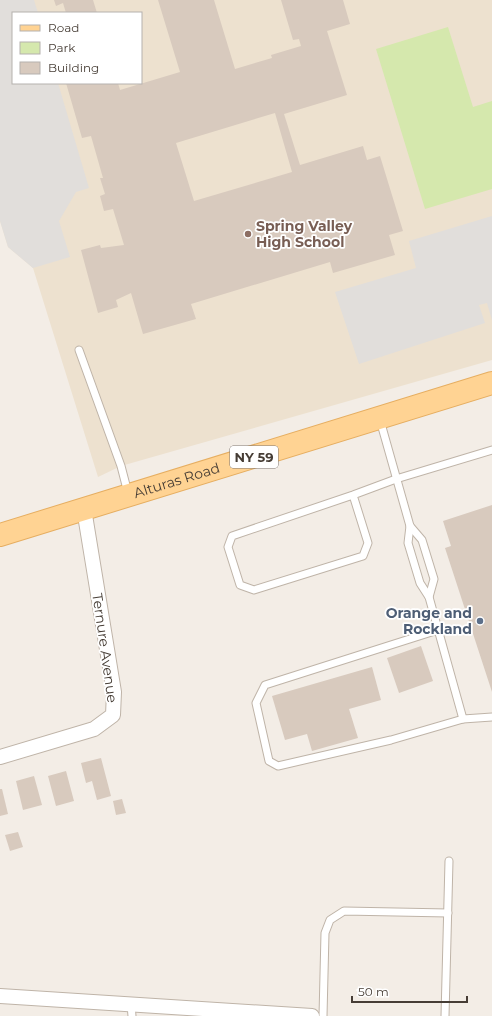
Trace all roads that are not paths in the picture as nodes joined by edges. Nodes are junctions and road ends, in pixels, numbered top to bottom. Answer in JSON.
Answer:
{"nodes":[{"id":1,"x":79,"y":350,"type":"dead end"},
{"id":2,"x":492,"y":384,"type":"edge"},
{"id":3,"x":379,"y":418,"type":"junction"},
{"id":4,"x":492,"y":450,"type":"edge"},
{"id":5,"x":396,"y":479,"type":"junction"},
{"id":6,"x":129,"y":495,"type":"junction"},
{"id":7,"x":353,"y":495,"type":"junction"},
{"id":8,"x":84,"y":509,"type":"junction"},
{"id":9,"x":410,"y":526,"type":"junction"},
{"id":10,"x":0,"y":535,"type":"edge"},
{"id":11,"x":429,"y":597,"type":"junction"},
{"id":12,"x":438,"y":630,"type":"junction"},
{"id":13,"x":492,"y":717,"type":"edge"},
{"id":14,"x":462,"y":719,"type":"junction"},
{"id":15,"x":0,"y":757,"type":"edge"},
{"id":16,"x":449,"y":862,"type":"dead end"},
{"id":17,"x":448,"y":913,"type":"junction"},
{"id":18,"x":0,"y":996,"type":"edge"},
{"id":19,"x":132,"y":1010,"type":"edge"},
{"id":20,"x":287,"y":1015,"type":"edge"},
{"id":21,"x":312,"y":1016,"type":"edge"},
{"id":22,"x":323,"y":1016,"type":"edge"},
{"id":23,"x":445,"y":1016,"type":"edge"}],
"edges":[{"from":1,"to":6,"type":"lane"},
{"from":2,"to":3,"type":"main road","name":"Alturas Road","number":"NY 59"},
{"from":3,"to":5,"type":"lane"},
{"from":3,"to":6,"type":"main road","name":"Alturas Road","number":"NY 59"},
{"from":4,"to":5,"type":"lane"},
{"from":5,"to":7,"type":"lane"},
{"from":5,"to":9,"type":"lane"},
{"from":6,"to":8,"type":"main road","name":"Alturas Road","number":"NY 59"},
{"from":7,"to":7,"type":"lane"},
{"from":8,"to":10,"type":"main road","name":"Alturas Road","number":"NY 59"},
{"from":8,"to":15,"type":"street","name":"Ternure Avenue"},
{"from":9,"to":11,"type":"lane"},
{"from":9,"to":11,"type":"lane"},
{"from":11,"to":12,"type":"lane"},
{"from":12,"to":14,"type":"lane"},
{"from":12,"to":14,"type":"lane"},
{"from":13,"to":14,"type":"lane"},
{"from":16,"to":17,"type":"lane"},
{"from":17,"to":22,"type":"lane"},
{"from":17,"to":23,"type":"lane"},
{"from":18,"to":19,"type":"street"},
{"from":19,"to":20,"type":"street"},
{"from":20,"to":21,"type":"street"}]}
